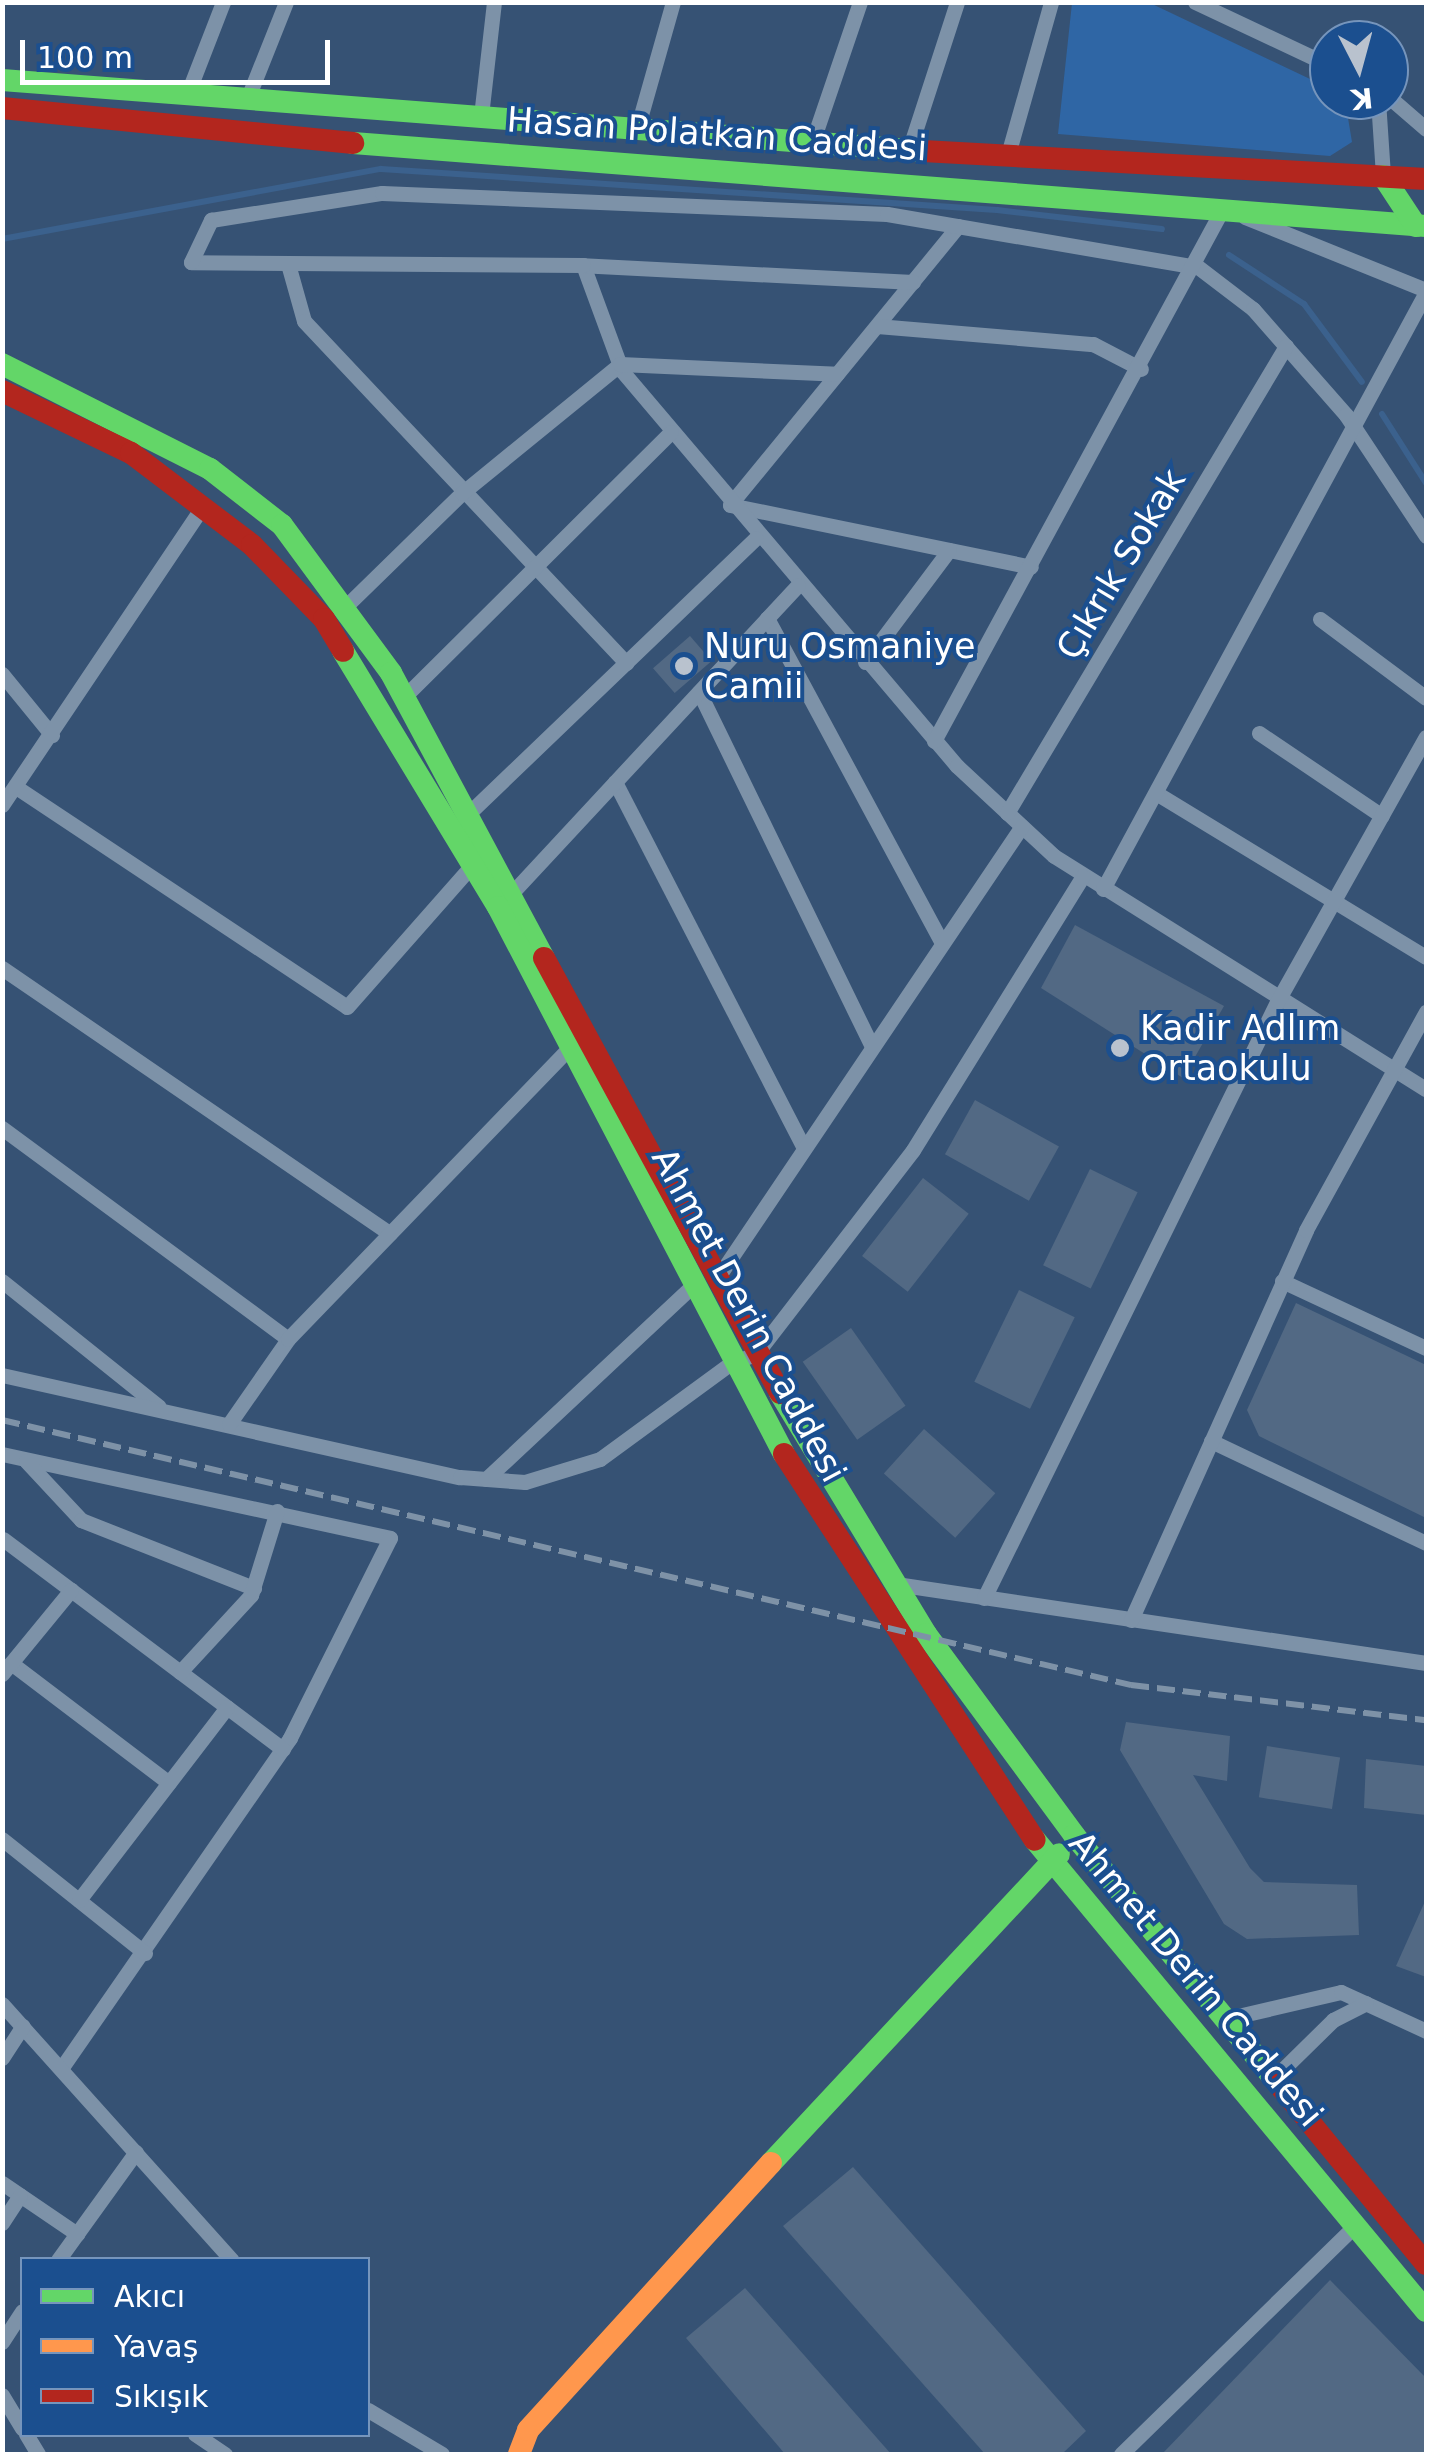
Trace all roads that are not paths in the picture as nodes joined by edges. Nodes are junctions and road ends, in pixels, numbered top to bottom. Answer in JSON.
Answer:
{"nodes":[{"id":1,"x":223,"y":2,"type":"edge"},
{"id":2,"x":286,"y":2,"type":"edge"},
{"id":3,"x":494,"y":2,"type":"edge"},
{"id":4,"x":674,"y":2,"type":"edge"},
{"id":5,"x":860,"y":2,"type":"edge"},
{"id":6,"x":956,"y":2,"type":"edge"},
{"id":7,"x":1051,"y":2,"type":"edge"},
{"id":8,"x":1195,"y":2,"type":"edge"},
{"id":9,"x":1309,"y":56,"type":"edge"},
{"id":10,"x":2,"y":80,"type":"edge"},
{"id":11,"x":187,"y":95,"type":"junction"},
{"id":12,"x":247,"y":100,"type":"junction"},
{"id":13,"x":2,"y":108,"type":"edge"},
{"id":14,"x":481,"y":116,"type":"junction"},
{"id":15,"x":1379,"y":120,"type":"edge"},
{"id":16,"x":637,"y":130,"type":"junction"},
{"id":17,"x":812,"y":143,"type":"junction"},
{"id":18,"x":909,"y":150,"type":"junction"},
{"id":19,"x":1007,"y":158,"type":"junction"},
{"id":20,"x":1383,"y":176,"type":"junction"},
{"id":21,"x":1426,"y":178,"type":"edge"},
{"id":22,"x":1221,"y":208,"type":"junction"},
{"id":23,"x":958,"y":226,"type":"junction"},
{"id":24,"x":1423,"y":229,"type":"edge"},
{"id":25,"x":288,"y":264,"type":"junction"},
{"id":26,"x":582,"y":264,"type":"junction"},
{"id":27,"x":1198,"y":267,"type":"junction"},
{"id":28,"x":913,"y":282,"type":"junction"},
{"id":29,"x":1426,"y":291,"type":"edge"},
{"id":30,"x":877,"y":326,"type":"junction"},
{"id":31,"x":1286,"y":346,"type":"junction"},
{"id":32,"x":2,"y":364,"type":"edge"},
{"id":33,"x":620,"y":364,"type":"junction"},
{"id":34,"x":1141,"y":369,"type":"junction"},
{"id":35,"x":837,"y":374,"type":"junction"},
{"id":36,"x":5,"y":399,"type":"edge"},
{"id":37,"x":1356,"y":430,"type":"junction"},
{"id":38,"x":671,"y":432,"type":"junction"},
{"id":39,"x":462,"y":493,"type":"junction"},
{"id":40,"x":730,"y":505,"type":"junction"},
{"id":41,"x":202,"y":507,"type":"junction"},
{"id":42,"x":1426,"y":536,"type":"edge"},
{"id":43,"x":756,"y":538,"type":"junction"},
{"id":44,"x":950,"y":550,"type":"junction"},
{"id":45,"x":1031,"y":567,"type":"junction"},
{"id":46,"x":536,"y":570,"type":"junction"},
{"id":47,"x":798,"y":585,"type":"junction"},
{"id":48,"x":344,"y":608,"type":"junction"},
{"id":49,"x":767,"y":618,"type":"junction"},
{"id":50,"x":1320,"y":619,"type":"dead end"},
{"id":51,"x":866,"y":662,"type":"junction"},
{"id":52,"x":626,"y":664,"type":"junction"},
{"id":53,"x":2,"y":674,"type":"edge"},
{"id":54,"x":699,"y":692,"type":"junction"},
{"id":55,"x":404,"y":696,"type":"junction"},
{"id":56,"x":1426,"y":698,"type":"edge"},
{"id":57,"x":1260,"y":733,"type":"dead end"},
{"id":58,"x":52,"y":734,"type":"junction"},
{"id":59,"x":934,"y":741,"type":"junction"},
{"id":60,"x":1424,"y":746,"type":"edge"},
{"id":61,"x":616,"y":782,"type":"junction"},
{"id":62,"x":16,"y":787,"type":"junction"},
{"id":63,"x":1156,"y":793,"type":"junction"},
{"id":64,"x":2,"y":806,"type":"edge"},
{"id":65,"x":1007,"y":813,"type":"junction"},
{"id":66,"x":468,"y":815,"type":"junction"},
{"id":67,"x":1382,"y":816,"type":"junction"},
{"id":68,"x":1022,"y":826,"type":"junction"},
{"id":69,"x":472,"y":865,"type":"junction"},
{"id":70,"x":1084,"y":876,"type":"junction"},
{"id":71,"x":1104,"y":889,"type":"junction"},
{"id":72,"x":510,"y":895,"type":"junction"},
{"id":73,"x":1336,"y":897,"type":"junction"},
{"id":74,"x":941,"y":940,"type":"junction"},
{"id":75,"x":1426,"y":958,"type":"edge"},
{"id":76,"x":2,"y":968,"type":"edge"},
{"id":77,"x":1277,"y":1002,"type":"junction"},
{"id":78,"x":1426,"y":1016,"type":"edge"},
{"id":79,"x":871,"y":1044,"type":"junction"},
{"id":80,"x":569,"y":1048,"type":"junction"},
{"id":81,"x":1394,"y":1071,"type":"junction"},
{"id":82,"x":1426,"y":1089,"type":"edge"},
{"id":83,"x":2,"y":1128,"type":"edge"},
{"id":84,"x":803,"y":1146,"type":"junction"},
{"id":85,"x":390,"y":1234,"type":"junction"},
{"id":86,"x":716,"y":1280,"type":"junction"},
{"id":87,"x":2,"y":1281,"type":"edge"},
{"id":88,"x":1282,"y":1282,"type":"junction"},
{"id":89,"x":690,"y":1287,"type":"junction"},
{"id":90,"x":288,"y":1340,"type":"junction"},
{"id":91,"x":1426,"y":1348,"type":"edge"},
{"id":92,"x":756,"y":1354,"type":"junction"},
{"id":93,"x":730,"y":1363,"type":"junction"},
{"id":94,"x":2,"y":1375,"type":"edge"},
{"id":95,"x":162,"y":1410,"type":"junction"},
{"id":96,"x":229,"y":1424,"type":"junction"},
{"id":97,"x":1211,"y":1441,"type":"junction"},
{"id":98,"x":2,"y":1454,"type":"edge"},
{"id":99,"x":26,"y":1461,"type":"junction"},
{"id":100,"x":486,"y":1479,"type":"junction"},
{"id":101,"x":277,"y":1511,"type":"junction"},
{"id":102,"x":3,"y":1539,"type":"edge"},
{"id":103,"x":1426,"y":1543,"type":"edge"},
{"id":104,"x":896,"y":1584,"type":"junction"},
{"id":105,"x":254,"y":1588,"type":"junction"},
{"id":106,"x":71,"y":1590,"type":"junction"},
{"id":107,"x":984,"y":1598,"type":"junction"},
{"id":108,"x":1131,"y":1620,"type":"junction"},
{"id":109,"x":1426,"y":1663,"type":"edge"},
{"id":110,"x":7,"y":1669,"type":"edge"},
{"id":111,"x":180,"y":1672,"type":"junction"},
{"id":112,"x":227,"y":1707,"type":"junction"},
{"id":113,"x":283,"y":1749,"type":"junction"},
{"id":114,"x":169,"y":1783,"type":"junction"},
{"id":115,"x":1074,"y":1836,"type":"junction"},
{"id":116,"x":2,"y":1840,"type":"edge"},
{"id":117,"x":1051,"y":1864,"type":"junction"},
{"id":118,"x":79,"y":1900,"type":"junction"},
{"id":119,"x":145,"y":1952,"type":"junction"},
{"id":120,"x":1366,"y":2003,"type":"junction"},
{"id":121,"x":2,"y":2004,"type":"edge"},
{"id":122,"x":1225,"y":2019,"type":"junction"},
{"id":123,"x":22,"y":2026,"type":"junction"},
{"id":124,"x":1426,"y":2031,"type":"edge"},
{"id":125,"x":2,"y":2058,"type":"edge"},
{"id":126,"x":61,"y":2069,"type":"junction"},
{"id":127,"x":1274,"y":2078,"type":"junction"},
{"id":128,"x":136,"y":2152,"type":"junction"},
{"id":129,"x":2,"y":2183,"type":"edge"},
{"id":130,"x":20,"y":2195,"type":"junction"},
{"id":131,"x":2,"y":2223,"type":"edge"},
{"id":132,"x":1355,"y":2226,"type":"junction"},
{"id":133,"x":77,"y":2234,"type":"junction"},
{"id":134,"x":60,"y":2257,"type":"edge"},
{"id":135,"x":229,"y":2257,"type":"edge"},
{"id":136,"x":1426,"y":2264,"type":"edge"},
{"id":137,"x":1426,"y":2310,"type":"edge"},
{"id":138,"x":20,"y":2314,"type":"edge"},
{"id":139,"x":2,"y":2342,"type":"edge"},
{"id":140,"x":2,"y":2395,"type":"edge"},
{"id":141,"x":370,"y":2411,"type":"edge"},
{"id":142,"x":20,"y":2424,"type":"edge"},
{"id":143,"x":200,"y":2437,"type":"edge"},
{"id":144,"x":226,"y":2454,"type":"edge"},
{"id":145,"x":442,"y":2454,"type":"edge"},
{"id":146,"x":519,"y":2454,"type":"edge"},
{"id":147,"x":1120,"y":2454,"type":"edge"}],
"edges":[{"from":1,"to":11,"type":"street"},
{"from":2,"to":12,"type":"street"},
{"from":3,"to":14,"type":"street"},
{"from":4,"to":16,"type":"street"},
{"from":5,"to":17,"type":"street"},
{"from":6,"to":18,"type":"street"},
{"from":7,"to":19,"type":"street"},
{"from":8,"to":9,"type":"street"},
{"from":10,"to":11,"type":"main road","name":"Hasan Polatkan Caddesi"},
{"from":11,"to":12,"type":"main road","name":"Hasan Polatkan Caddesi"},
{"from":12,"to":14,"type":"main road","name":"Hasan Polatkan Caddesi"},
{"from":13,"to":22,"type":"main road","name":"Hasan Polatkan Caddesi"},
{"from":14,"to":16,"type":"main road","name":"Hasan Polatkan Caddesi"},
{"from":15,"to":20,"type":"street"},
{"from":16,"to":17,"type":"main road","name":"Hasan Polatkan Caddesi"},
{"from":17,"to":18,"type":"main road","name":"Hasan Polatkan Caddesi"},
{"from":18,"to":19,"type":"main road","name":"Hasan Polatkan Caddesi"},
{"from":19,"to":20,"type":"main road","name":"Hasan Polatkan Caddesi"},
{"from":20,"to":21,"type":"main road","name":"Hasan Polatkan Caddesi"},
{"from":20,"to":24,"type":"main road"},
{"from":22,"to":24,"type":"main road","name":"Hasan Polatkan Caddesi"},
{"from":22,"to":27,"type":"street"},
{"from":22,"to":29,"type":"street"},
{"from":23,"to":25,"type":"street"},
{"from":23,"to":27,"type":"street"},
{"from":23,"to":28,"type":"street"},
{"from":25,"to":26,"type":"street"},
{"from":25,"to":39,"type":"street"},
{"from":26,"to":28,"type":"street"},
{"from":26,"to":33,"type":"street"},
{"from":27,"to":31,"type":"street"},
{"from":27,"to":34,"type":"street"},
{"from":28,"to":30,"type":"street"},
{"from":29,"to":37,"type":"street"},
{"from":30,"to":34,"type":"street"},
{"from":30,"to":35,"type":"street"},
{"from":31,"to":37,"type":"street"},
{"from":31,"to":65,"type":"street","name":"Çıkrık Sokak"},
{"from":32,"to":48,"type":"main road","name":"Ahmet Derin Caddesi"},
{"from":33,"to":35,"type":"street"},
{"from":33,"to":38,"type":"street"},
{"from":33,"to":39,"type":"street"},
{"from":34,"to":45,"type":"street"},
{"from":35,"to":40,"type":"street"},
{"from":36,"to":41,"type":"main road","name":"Ahmet Derin Caddesi"},
{"from":37,"to":42,"type":"street"},
{"from":37,"to":63,"type":"street"},
{"from":38,"to":40,"type":"street"},
{"from":38,"to":46,"type":"street"},
{"from":39,"to":46,"type":"street"},
{"from":39,"to":48,"type":"street"},
{"from":40,"to":43,"type":"street"},
{"from":40,"to":44,"type":"street"},
{"from":41,"to":58,"type":"street"},
{"from":41,"to":69,"type":"main road","name":"Ahmet Derin Caddesi"},
{"from":43,"to":47,"type":"street"},
{"from":43,"to":52,"type":"street"},
{"from":44,"to":45,"type":"street"},
{"from":44,"to":51,"type":"street"},
{"from":45,"to":59,"type":"street"},
{"from":46,"to":52,"type":"street"},
{"from":46,"to":55,"type":"street"},
{"from":47,"to":49,"type":"street"},
{"from":47,"to":51,"type":"street"},
{"from":48,"to":55,"type":"main road","name":"Ahmet Derin Caddesi"},
{"from":49,"to":54,"type":"street"},
{"from":49,"to":74,"type":"street"},
{"from":50,"to":56,"type":"street"},
{"from":51,"to":59,"type":"street"},
{"from":52,"to":66,"type":"street"},
{"from":53,"to":58,"type":"street"},
{"from":54,"to":61,"type":"street"},
{"from":54,"to":79,"type":"street"},
{"from":55,"to":66,"type":"main road","name":"Ahmet Derin Caddesi"},
{"from":57,"to":67,"type":"street"},
{"from":58,"to":62,"type":"street"},
{"from":59,"to":65,"type":"street"},
{"from":60,"to":67,"type":"street"},
{"from":61,"to":72,"type":"street"},
{"from":61,"to":84,"type":"street"},
{"from":62,"to":64,"type":"street"},
{"from":62,"to":69,"type":"street"},
{"from":63,"to":71,"type":"street"},
{"from":63,"to":73,"type":"street"},
{"from":65,"to":68,"type":"street"},
{"from":66,"to":72,"type":"main road","name":"Ahmet Derin Caddesi"},
{"from":67,"to":73,"type":"street"},
{"from":68,"to":70,"type":"street"},
{"from":68,"to":74,"type":"street"},
{"from":69,"to":80,"type":"main road","name":"Ahmet Derin Caddesi"},
{"from":70,"to":71,"type":"street"},
{"from":70,"to":92,"type":"street"},
{"from":71,"to":77,"type":"street"},
{"from":72,"to":86,"type":"main road","name":"Ahmet Derin Caddesi"},
{"from":73,"to":75,"type":"street"},
{"from":73,"to":77,"type":"street"},
{"from":74,"to":79,"type":"street"},
{"from":76,"to":85,"type":"street"},
{"from":77,"to":81,"type":"street"},
{"from":77,"to":107,"type":"street"},
{"from":78,"to":81,"type":"street"},
{"from":79,"to":84,"type":"street"},
{"from":80,"to":85,"type":"street"},
{"from":80,"to":89,"type":"main road","name":"Ahmet Derin Caddesi"},
{"from":81,"to":82,"type":"street"},
{"from":81,"to":88,"type":"street"},
{"from":83,"to":90,"type":"street"},
{"from":84,"to":86,"type":"street"},
{"from":85,"to":90,"type":"street"},
{"from":86,"to":92,"type":"main road","name":"Ahmet Derin Caddesi"},
{"from":87,"to":95,"type":"street"},
{"from":88,"to":91,"type":"street"},
{"from":88,"to":97,"type":"street"},
{"from":89,"to":93,"type":"main road","name":"Ahmet Derin Caddesi"},
{"from":89,"to":100,"type":"street"},
{"from":90,"to":96,"type":"street"},
{"from":92,"to":93,"type":"street"},
{"from":92,"to":104,"type":"main road","name":"Ahmet Derin Caddesi"},
{"from":93,"to":100,"type":"street"},
{"from":93,"to":117,"type":"main road","name":"Ahmet Derin Caddesi"},
{"from":94,"to":95,"type":"street"},
{"from":95,"to":96,"type":"street"},
{"from":96,"to":100,"type":"street"},
{"from":97,"to":103,"type":"street"},
{"from":97,"to":108,"type":"street"},
{"from":98,"to":99,"type":"street"},
{"from":99,"to":101,"type":"street"},
{"from":99,"to":105,"type":"street"},
{"from":101,"to":105,"type":"street"},
{"from":101,"to":113,"type":"street"},
{"from":102,"to":106,"type":"street"},
{"from":104,"to":107,"type":"street"},
{"from":104,"to":115,"type":"main road","name":"Ahmet Derin Caddesi"},
{"from":105,"to":111,"type":"street"},
{"from":106,"to":110,"type":"street"},
{"from":106,"to":111,"type":"street"},
{"from":107,"to":108,"type":"street"},
{"from":108,"to":109,"type":"street"},
{"from":110,"to":114,"type":"street"},
{"from":111,"to":112,"type":"street"},
{"from":112,"to":113,"type":"street"},
{"from":112,"to":114,"type":"street"},
{"from":113,"to":119,"type":"street"},
{"from":114,"to":118,"type":"street"},
{"from":115,"to":117,"type":"main road"},
{"from":115,"to":122,"type":"main road","name":"Ahmet Derin Caddesi"},
{"from":116,"to":118,"type":"street"},
{"from":117,"to":132,"type":"main road","name":"Ahmet Derin Caddesi"},
{"from":117,"to":146,"type":"main road"},
{"from":118,"to":119,"type":"street"},
{"from":119,"to":126,"type":"street"},
{"from":120,"to":122,"type":"street"},
{"from":120,"to":124,"type":"street"},
{"from":120,"to":127,"type":"street"},
{"from":121,"to":123,"type":"street"},
{"from":122,"to":127,"type":"main road","name":"Ahmet Derin Caddesi"},
{"from":123,"to":125,"type":"street"},
{"from":123,"to":126,"type":"street"},
{"from":126,"to":128,"type":"street"},
{"from":127,"to":136,"type":"main road","name":"Ahmet Derin Caddesi"},
{"from":128,"to":133,"type":"street"},
{"from":128,"to":135,"type":"street"},
{"from":129,"to":130,"type":"street"},
{"from":130,"to":131,"type":"street"},
{"from":130,"to":133,"type":"street"},
{"from":132,"to":137,"type":"main road","name":"Ahmet Derin Caddesi"},
{"from":132,"to":147,"type":"street"},
{"from":133,"to":134,"type":"street"},
{"from":138,"to":139,"type":"street"},
{"from":140,"to":142,"type":"street"},
{"from":141,"to":145,"type":"street"},
{"from":143,"to":144,"type":"street"}]}
